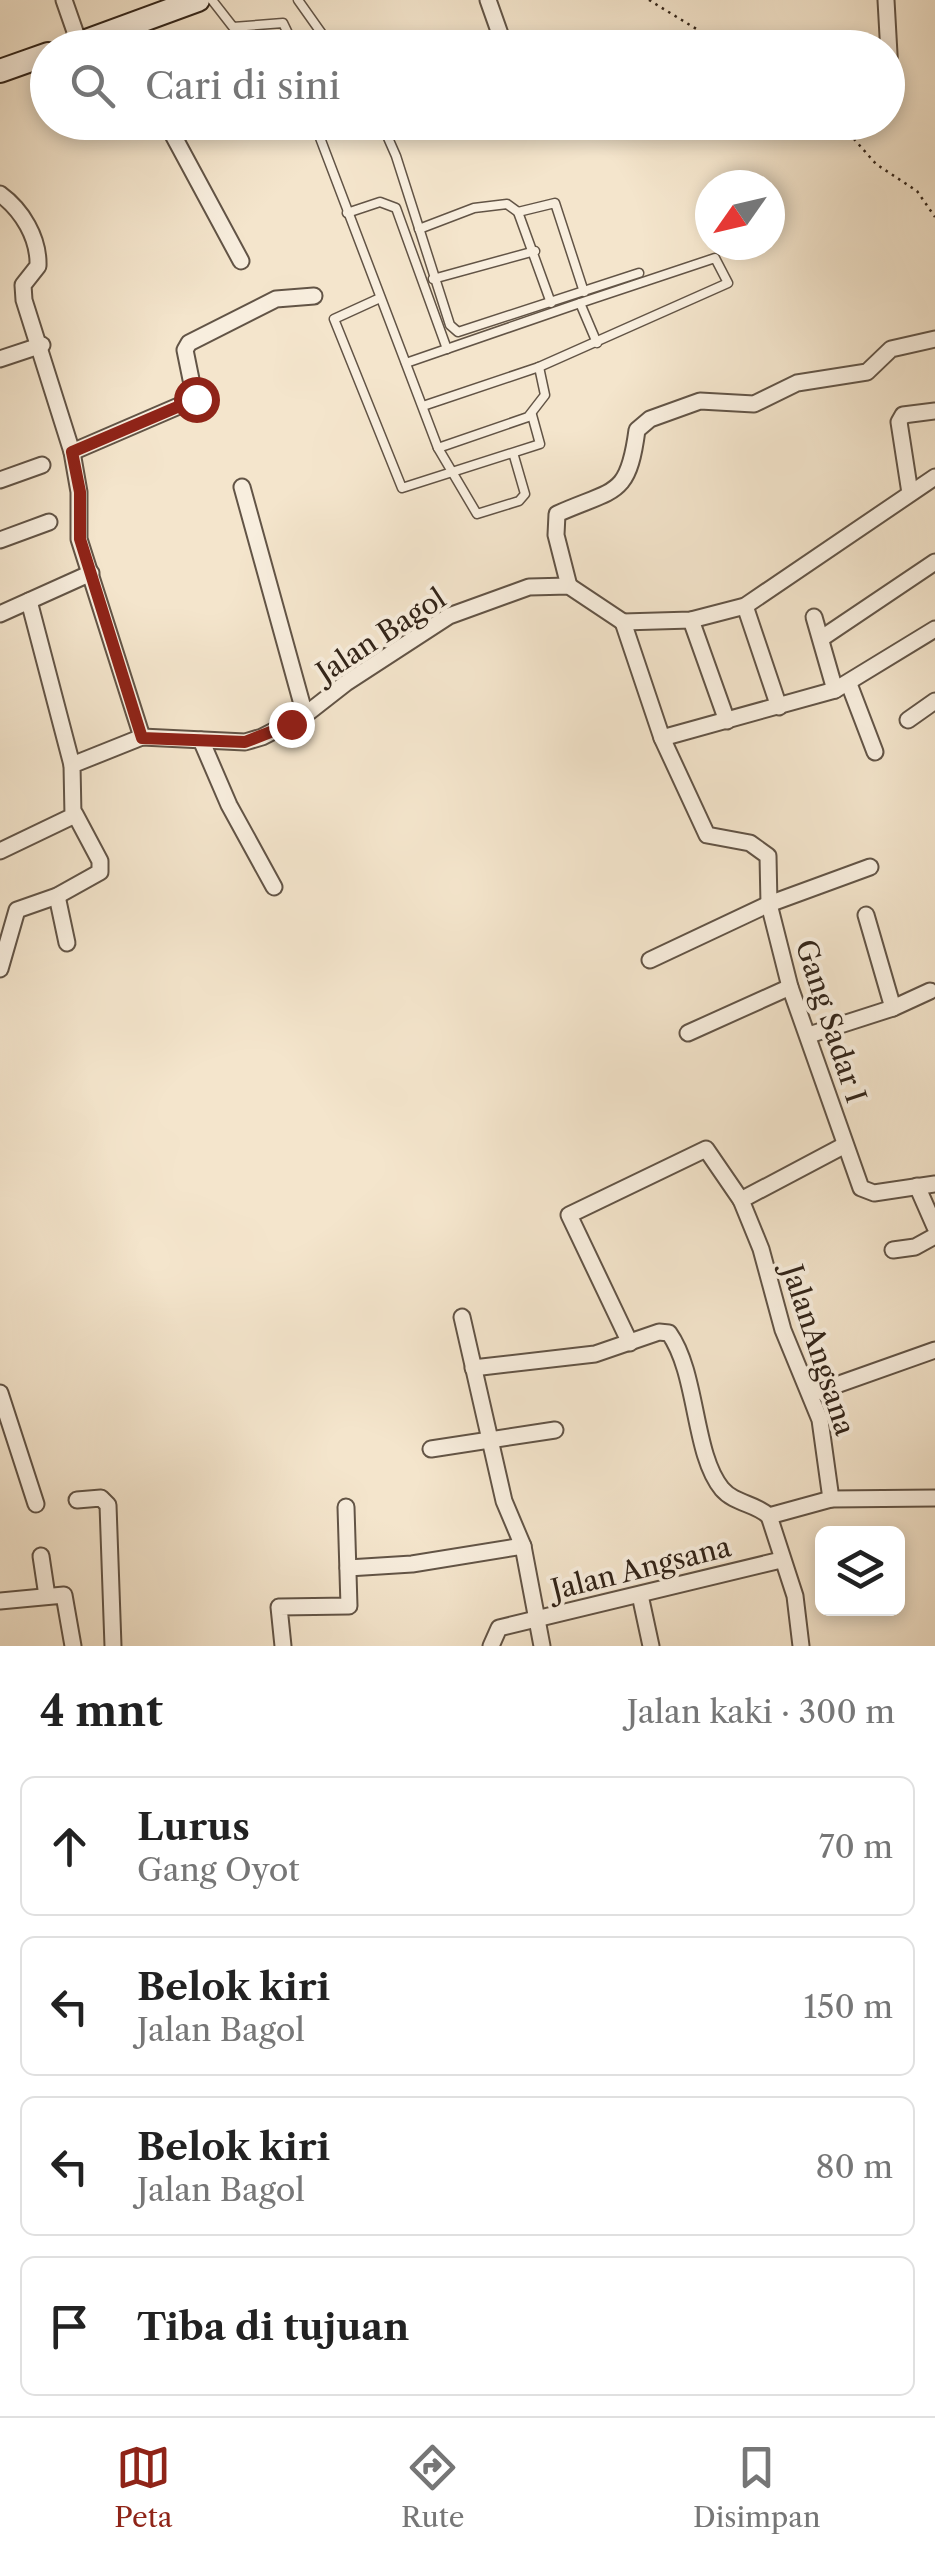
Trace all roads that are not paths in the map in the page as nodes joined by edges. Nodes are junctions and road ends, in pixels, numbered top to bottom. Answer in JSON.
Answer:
{"nodes":[{"id":1,"x":64,"y":0,"type":"edge"},
{"id":2,"x":198,"y":0,"type":"edge"},
{"id":3,"x":212,"y":0,"type":"edge"},
{"id":4,"x":298,"y":0,"type":"edge"},
{"id":5,"x":488,"y":0,"type":"edge"},
{"id":6,"x":886,"y":0,"type":"edge"},
{"id":7,"x":149,"y":9,"type":"edge"},
{"id":8,"x":70,"y":30,"type":"edge"},
{"id":9,"x":128,"y":30,"type":"edge"},
{"id":10,"x":286,"y":30,"type":"edge"},
{"id":11,"x":319,"y":30,"type":"edge"},
{"id":12,"x":499,"y":30,"type":"edge"},
{"id":13,"x":888,"y":30,"type":"edge"},
{"id":14,"x":30,"y":61,"type":"edge"},
{"id":15,"x":0,"y":71,"type":"edge"},
{"id":16,"x":176,"y":140,"type":"edge"},
{"id":17,"x":321,"y":140,"type":"edge"},
{"id":18,"x":387,"y":140,"type":"edge"},
{"id":19,"x":0,"y":194,"type":"edge"},
{"id":20,"x":518,"y":212,"type":"junction"},
{"id":21,"x":347,"y":213,"type":"junction"},
{"id":22,"x":419,"y":229,"type":"junction"},
{"id":23,"x":535,"y":251,"type":"junction"},
{"id":24,"x":242,"y":261,"type":"dead end"},
{"id":25,"x":638,"y":273,"type":"dead end"},
{"id":26,"x":433,"y":279,"type":"junction"},
{"id":27,"x":584,"y":292,"type":"junction"},
{"id":28,"x":314,"y":296,"type":"dead end"},
{"id":29,"x":380,"y":298,"type":"junction"},
{"id":30,"x":551,"y":303,"type":"junction"},
{"id":31,"x":580,"y":303,"type":"junction"},
{"id":32,"x":935,"y":339,"type":"edge"},
{"id":33,"x":597,"y":343,"type":"junction"},
{"id":34,"x":42,"y":345,"type":"junction"},
{"id":35,"x":447,"y":348,"type":"junction"},
{"id":36,"x":0,"y":359,"type":"edge"},
{"id":37,"x":406,"y":363,"type":"junction"},
{"id":38,"x":539,"y":367,"type":"junction"},
{"id":39,"x":423,"y":406,"type":"junction"},
{"id":40,"x":935,"y":411,"type":"edge"},
{"id":41,"x":532,"y":415,"type":"junction"},
{"id":42,"x":438,"y":448,"type":"junction"},
{"id":43,"x":72,"y":452,"type":"junction"},
{"id":44,"x":514,"y":456,"type":"junction"},
{"id":45,"x":42,"y":465,"type":"dead end"},
{"id":46,"x":449,"y":472,"type":"junction"},
{"id":47,"x":935,"y":477,"type":"edge"},
{"id":48,"x":0,"y":480,"type":"edge"},
{"id":49,"x":242,"y":486,"type":"dead end"},
{"id":50,"x":910,"y":492,"type":"junction"},
{"id":51,"x":50,"y":522,"type":"dead end"},
{"id":52,"x":0,"y":540,"type":"edge"},
{"id":53,"x":935,"y":562,"type":"edge"},
{"id":54,"x":91,"y":573,"type":"junction"},
{"id":55,"x":569,"y":586,"type":"junction"},
{"id":56,"x":29,"y":601,"type":"junction"},
{"id":57,"x":745,"y":606,"type":"junction"},
{"id":58,"x":0,"y":614,"type":"edge"},
{"id":59,"x":814,"y":617,"type":"dead end"},
{"id":60,"x":691,"y":620,"type":"junction"},
{"id":61,"x":622,"y":622,"type":"junction"},
{"id":62,"x":935,"y":628,"type":"edge"},
{"id":63,"x":822,"y":638,"type":"junction"},
{"id":64,"x":842,"y":687,"type":"junction"},
{"id":65,"x":935,"y":701,"type":"edge"},
{"id":66,"x":780,"y":707,"type":"junction"},
{"id":67,"x":306,"y":716,"type":"junction"},
{"id":68,"x":908,"y":720,"type":"dead end"},
{"id":69,"x":727,"y":721,"type":"junction"},
{"id":70,"x":142,"y":738,"type":"junction"},
{"id":71,"x":662,"y":738,"type":"junction"},
{"id":72,"x":202,"y":740,"type":"junction"},
{"id":73,"x":874,"y":752,"type":"dead end"},
{"id":74,"x":72,"y":766,"type":"junction"},
{"id":75,"x":74,"y":814,"type":"junction"},
{"id":76,"x":0,"y":851,"type":"edge"},
{"id":77,"x":870,"y":867,"type":"dead end"},
{"id":78,"x":274,"y":888,"type":"dead end"},
{"id":79,"x":58,"y":896,"type":"junction"},
{"id":80,"x":769,"y":904,"type":"junction"},
{"id":81,"x":866,"y":915,"type":"dead end"},
{"id":82,"x":67,"y":942,"type":"dead end"},
{"id":83,"x":650,"y":960,"type":"dead end"},
{"id":84,"x":0,"y":968,"type":"edge"},
{"id":85,"x":790,"y":986,"type":"junction"},
{"id":86,"x":930,"y":992,"type":"dead end"},
{"id":87,"x":893,"y":1008,"type":"junction"},
{"id":88,"x":688,"y":1033,"type":"dead end"},
{"id":89,"x":809,"y":1035,"type":"junction"},
{"id":90,"x":846,"y":1146,"type":"junction"},
{"id":91,"x":935,"y":1184,"type":"edge"},
{"id":92,"x":917,"y":1186,"type":"junction"},
{"id":93,"x":741,"y":1200,"type":"junction"},
{"id":94,"x":935,"y":1227,"type":"edge"},
{"id":95,"x":935,"y":1236,"type":"edge"},
{"id":96,"x":893,"y":1250,"type":"dead end"},
{"id":97,"x":462,"y":1317,"type":"dead end"},
{"id":98,"x":630,"y":1343,"type":"junction"},
{"id":99,"x":935,"y":1350,"type":"edge"},
{"id":100,"x":474,"y":1368,"type":"junction"},
{"id":101,"x":0,"y":1393,"type":"edge"},
{"id":102,"x":811,"y":1394,"type":"junction"},
{"id":103,"x":555,"y":1430,"type":"dead end"},
{"id":104,"x":492,"y":1440,"type":"junction"},
{"id":105,"x":431,"y":1449,"type":"dead end"},
{"id":106,"x":935,"y":1498,"type":"edge"},
{"id":107,"x":78,"y":1500,"type":"dead end"},
{"id":108,"x":831,"y":1500,"type":"junction"},
{"id":109,"x":36,"y":1504,"type":"dead end"},
{"id":110,"x":346,"y":1507,"type":"dead end"},
{"id":111,"x":769,"y":1516,"type":"junction"},
{"id":112,"x":523,"y":1546,"type":"junction"},
{"id":113,"x":41,"y":1556,"type":"dead end"},
{"id":114,"x":781,"y":1560,"type":"junction"},
{"id":115,"x":348,"y":1568,"type":"junction"},
{"id":116,"x":640,"y":1595,"type":"junction"},
{"id":117,"x":47,"y":1596,"type":"junction"},
{"id":118,"x":0,"y":1602,"type":"edge"},
{"id":119,"x":539,"y":1619,"type":"junction"},
{"id":120,"x":73,"y":1646,"type":"edge"},
{"id":121,"x":112,"y":1646,"type":"edge"},
{"id":122,"x":283,"y":1646,"type":"edge"},
{"id":123,"x":491,"y":1646,"type":"edge"},
{"id":124,"x":542,"y":1646,"type":"edge"},
{"id":125,"x":652,"y":1646,"type":"edge"},
{"id":126,"x":801,"y":1646,"type":"edge"}],
"edges":[{"from":1,"to":8,"type":"street"},
{"from":2,"to":7,"type":"main road"},
{"from":3,"to":10,"type":"lane"},
{"from":4,"to":11,"type":"lane"},
{"from":5,"to":12,"type":"street"},
{"from":6,"to":13,"type":"street"},
{"from":7,"to":9,"type":"main road"},
{"from":14,"to":15,"type":"main road"},
{"from":16,"to":24,"type":"street"},
{"from":17,"to":21,"type":"lane"},
{"from":18,"to":22,"type":"lane"},
{"from":19,"to":34,"type":"street"},
{"from":20,"to":22,"type":"lane"},
{"from":20,"to":23,"type":"lane"},
{"from":20,"to":27,"type":"lane"},
{"from":21,"to":29,"type":"lane"},
{"from":21,"to":35,"type":"lane"},
{"from":22,"to":26,"type":"lane"},
{"from":23,"to":26,"type":"lane"},
{"from":23,"to":30,"type":"lane"},
{"from":25,"to":27,"type":"lane"},
{"from":26,"to":30,"type":"lane"},
{"from":27,"to":30,"type":"lane"},
{"from":28,"to":43,"type":"street"},
{"from":29,"to":37,"type":"lane"},
{"from":29,"to":46,"type":"lane"},
{"from":31,"to":33,"type":"lane"},
{"from":31,"to":33,"type":"lane"},
{"from":31,"to":35,"type":"lane"},
{"from":32,"to":55,"type":"street"},
{"from":33,"to":38,"type":"lane"},
{"from":34,"to":36,"type":"street"},
{"from":34,"to":43,"type":"street"},
{"from":35,"to":37,"type":"lane"},
{"from":37,"to":39,"type":"lane"},
{"from":38,"to":39,"type":"lane"},
{"from":38,"to":41,"type":"lane"},
{"from":39,"to":42,"type":"lane"},
{"from":40,"to":50,"type":"street"},
{"from":41,"to":42,"type":"lane"},
{"from":41,"to":44,"type":"lane"},
{"from":42,"to":46,"type":"lane"},
{"from":43,"to":54,"type":"street"},
{"from":44,"to":46,"type":"lane"},
{"from":44,"to":46,"type":"lane"},
{"from":45,"to":48,"type":"street"},
{"from":47,"to":50,"type":"street"},
{"from":49,"to":67,"type":"street"},
{"from":50,"to":57,"type":"street"},
{"from":51,"to":52,"type":"street"},
{"from":53,"to":63,"type":"street"},
{"from":54,"to":56,"type":"street"},
{"from":54,"to":70,"type":"street"},
{"from":55,"to":61,"type":"street"},
{"from":55,"to":67,"type":"street","name":"Jalan Bagol"},
{"from":56,"to":58,"type":"street"},
{"from":56,"to":74,"type":"street"},
{"from":57,"to":60,"type":"street"},
{"from":57,"to":66,"type":"street"},
{"from":59,"to":63,"type":"street"},
{"from":60,"to":61,"type":"street"},
{"from":60,"to":69,"type":"street"},
{"from":61,"to":71,"type":"street"},
{"from":62,"to":64,"type":"street"},
{"from":63,"to":64,"type":"street"},
{"from":64,"to":66,"type":"street"},
{"from":64,"to":73,"type":"street"},
{"from":65,"to":68,"type":"street"},
{"from":66,"to":69,"type":"street"},
{"from":67,"to":72,"type":"street","name":"Jalan Bagol"},
{"from":69,"to":71,"type":"street"},
{"from":70,"to":72,"type":"street","name":"Jalan Bagol"},
{"from":70,"to":74,"type":"street"},
{"from":71,"to":80,"type":"street","name":"Gang Sadar I"},
{"from":72,"to":78,"type":"street"},
{"from":74,"to":75,"type":"street"},
{"from":75,"to":76,"type":"street"},
{"from":75,"to":79,"type":"street"},
{"from":77,"to":80,"type":"street"},
{"from":79,"to":82,"type":"street"},
{"from":79,"to":84,"type":"street"},
{"from":80,"to":83,"type":"street"},
{"from":80,"to":85,"type":"street","name":"Gang Sadar I"},
{"from":81,"to":87,"type":"street"},
{"from":85,"to":88,"type":"street"},
{"from":85,"to":89,"type":"street","name":"Gang Sadar I"},
{"from":86,"to":87,"type":"street"},
{"from":87,"to":89,"type":"street"},
{"from":89,"to":90,"type":"street","name":"Gang Sadar I"},
{"from":90,"to":92,"type":"street","name":"Gang Sadar I"},
{"from":90,"to":93,"type":"street"},
{"from":91,"to":92,"type":"street","name":"Gang Sadar I"},
{"from":92,"to":94,"type":"street"},
{"from":93,"to":98,"type":"street","name":"JalanAngsana"},
{"from":93,"to":102,"type":"street","name":"JalanAngsana"},
{"from":95,"to":96,"type":"street"},
{"from":97,"to":100,"type":"street"},
{"from":98,"to":100,"type":"street"},
{"from":98,"to":111,"type":"street"},
{"from":99,"to":102,"type":"street"},
{"from":100,"to":104,"type":"street"},
{"from":101,"to":109,"type":"street"},
{"from":102,"to":108,"type":"street","name":"JalanAngsana"},
{"from":103,"to":104,"type":"street"},
{"from":104,"to":105,"type":"street"},
{"from":104,"to":112,"type":"street"},
{"from":106,"to":108,"type":"street"},
{"from":107,"to":121,"type":"street"},
{"from":108,"to":111,"type":"street"},
{"from":110,"to":115,"type":"street"},
{"from":111,"to":114,"type":"street"},
{"from":112,"to":115,"type":"street"},
{"from":112,"to":119,"type":"street"},
{"from":113,"to":117,"type":"street"},
{"from":114,"to":116,"type":"street","name":"Jalan Angsana"},
{"from":114,"to":126,"type":"street"},
{"from":115,"to":122,"type":"street"},
{"from":116,"to":119,"type":"street","name":"Jalan Angsana"},
{"from":116,"to":125,"type":"street"},
{"from":117,"to":118,"type":"street"},
{"from":117,"to":120,"type":"street"},
{"from":119,"to":123,"type":"street"},
{"from":119,"to":124,"type":"street","name":"Jalan Angsana"}]}
